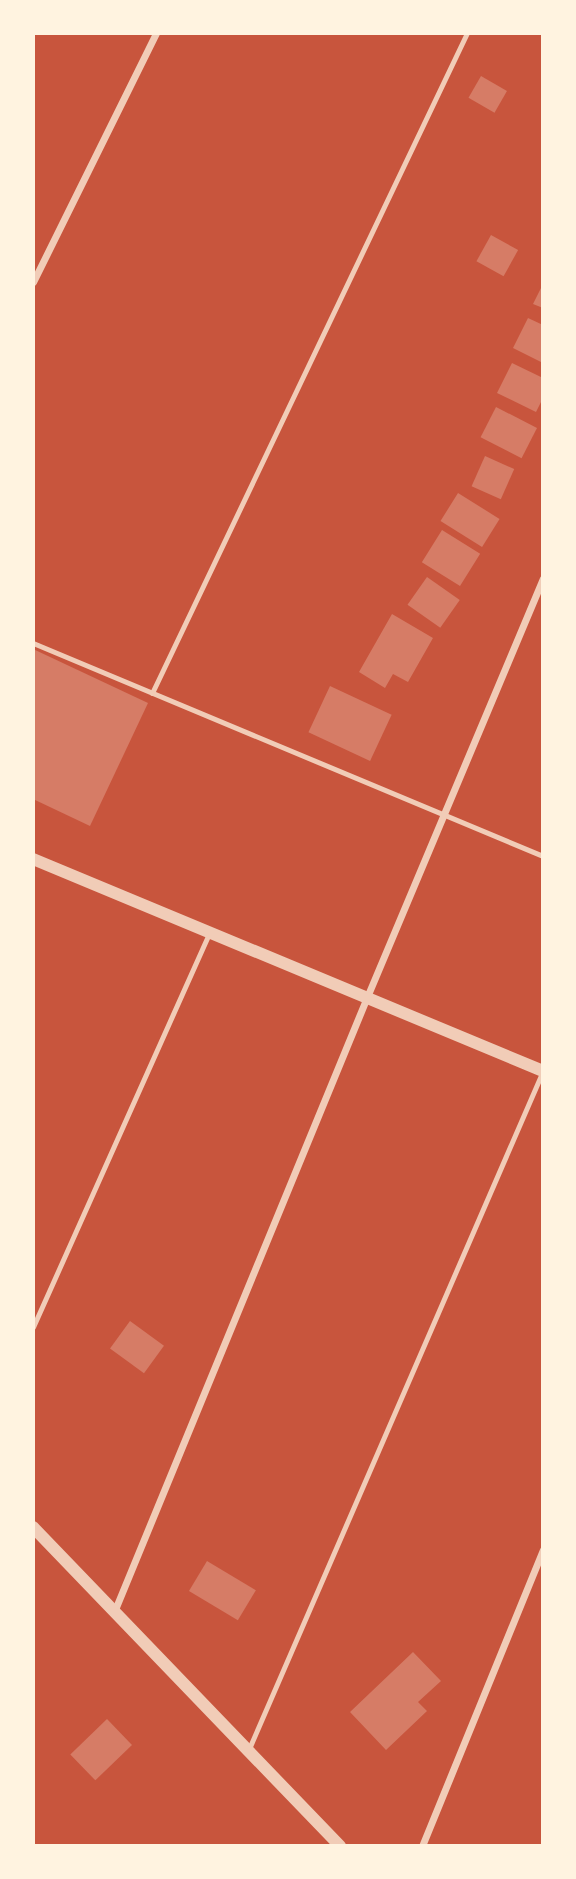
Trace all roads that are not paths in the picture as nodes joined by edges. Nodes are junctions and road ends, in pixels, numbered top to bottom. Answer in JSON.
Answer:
{"nodes":[{"id":1,"x":156,"y":33,"type":"edge"},
{"id":2,"x":467,"y":33,"type":"edge"},
{"id":3,"x":33,"y":282,"type":"edge"},
{"id":4,"x":543,"y":579,"type":"edge"},
{"id":5,"x":33,"y":643,"type":"edge"},
{"id":6,"x":152,"y":693,"type":"junction"},
{"id":7,"x":443,"y":815,"type":"junction"},
{"id":8,"x":543,"y":856,"type":"edge"},
{"id":9,"x":33,"y":859,"type":"edge"},
{"id":10,"x":210,"y":932,"type":"junction"},
{"id":11,"x":367,"y":997,"type":"junction"},
{"id":12,"x":543,"y":1072,"type":"edge"},
{"id":13,"x":33,"y":1327,"type":"edge"},
{"id":14,"x":33,"y":1527,"type":"edge"},
{"id":15,"x":543,"y":1550,"type":"edge"},
{"id":16,"x":114,"y":1612,"type":"junction"},
{"id":17,"x":248,"y":1751,"type":"junction"},
{"id":18,"x":340,"y":1846,"type":"edge"},
{"id":19,"x":422,"y":1846,"type":"edge"}],
"edges":[{"from":1,"to":3,"type":"street"},
{"from":2,"to":6,"type":"lane"},
{"from":4,"to":7,"type":"street"},
{"from":5,"to":6,"type":"lane"},
{"from":6,"to":7,"type":"lane"},
{"from":7,"to":8,"type":"lane"},
{"from":7,"to":11,"type":"street"},
{"from":9,"to":10,"type":"street"},
{"from":10,"to":11,"type":"street"},
{"from":10,"to":13,"type":"lane"},
{"from":11,"to":12,"type":"street"},
{"from":11,"to":16,"type":"street"},
{"from":12,"to":17,"type":"lane"},
{"from":14,"to":16,"type":"street"},
{"from":15,"to":19,"type":"street"},
{"from":16,"to":17,"type":"street"},
{"from":17,"to":18,"type":"street"}]}
